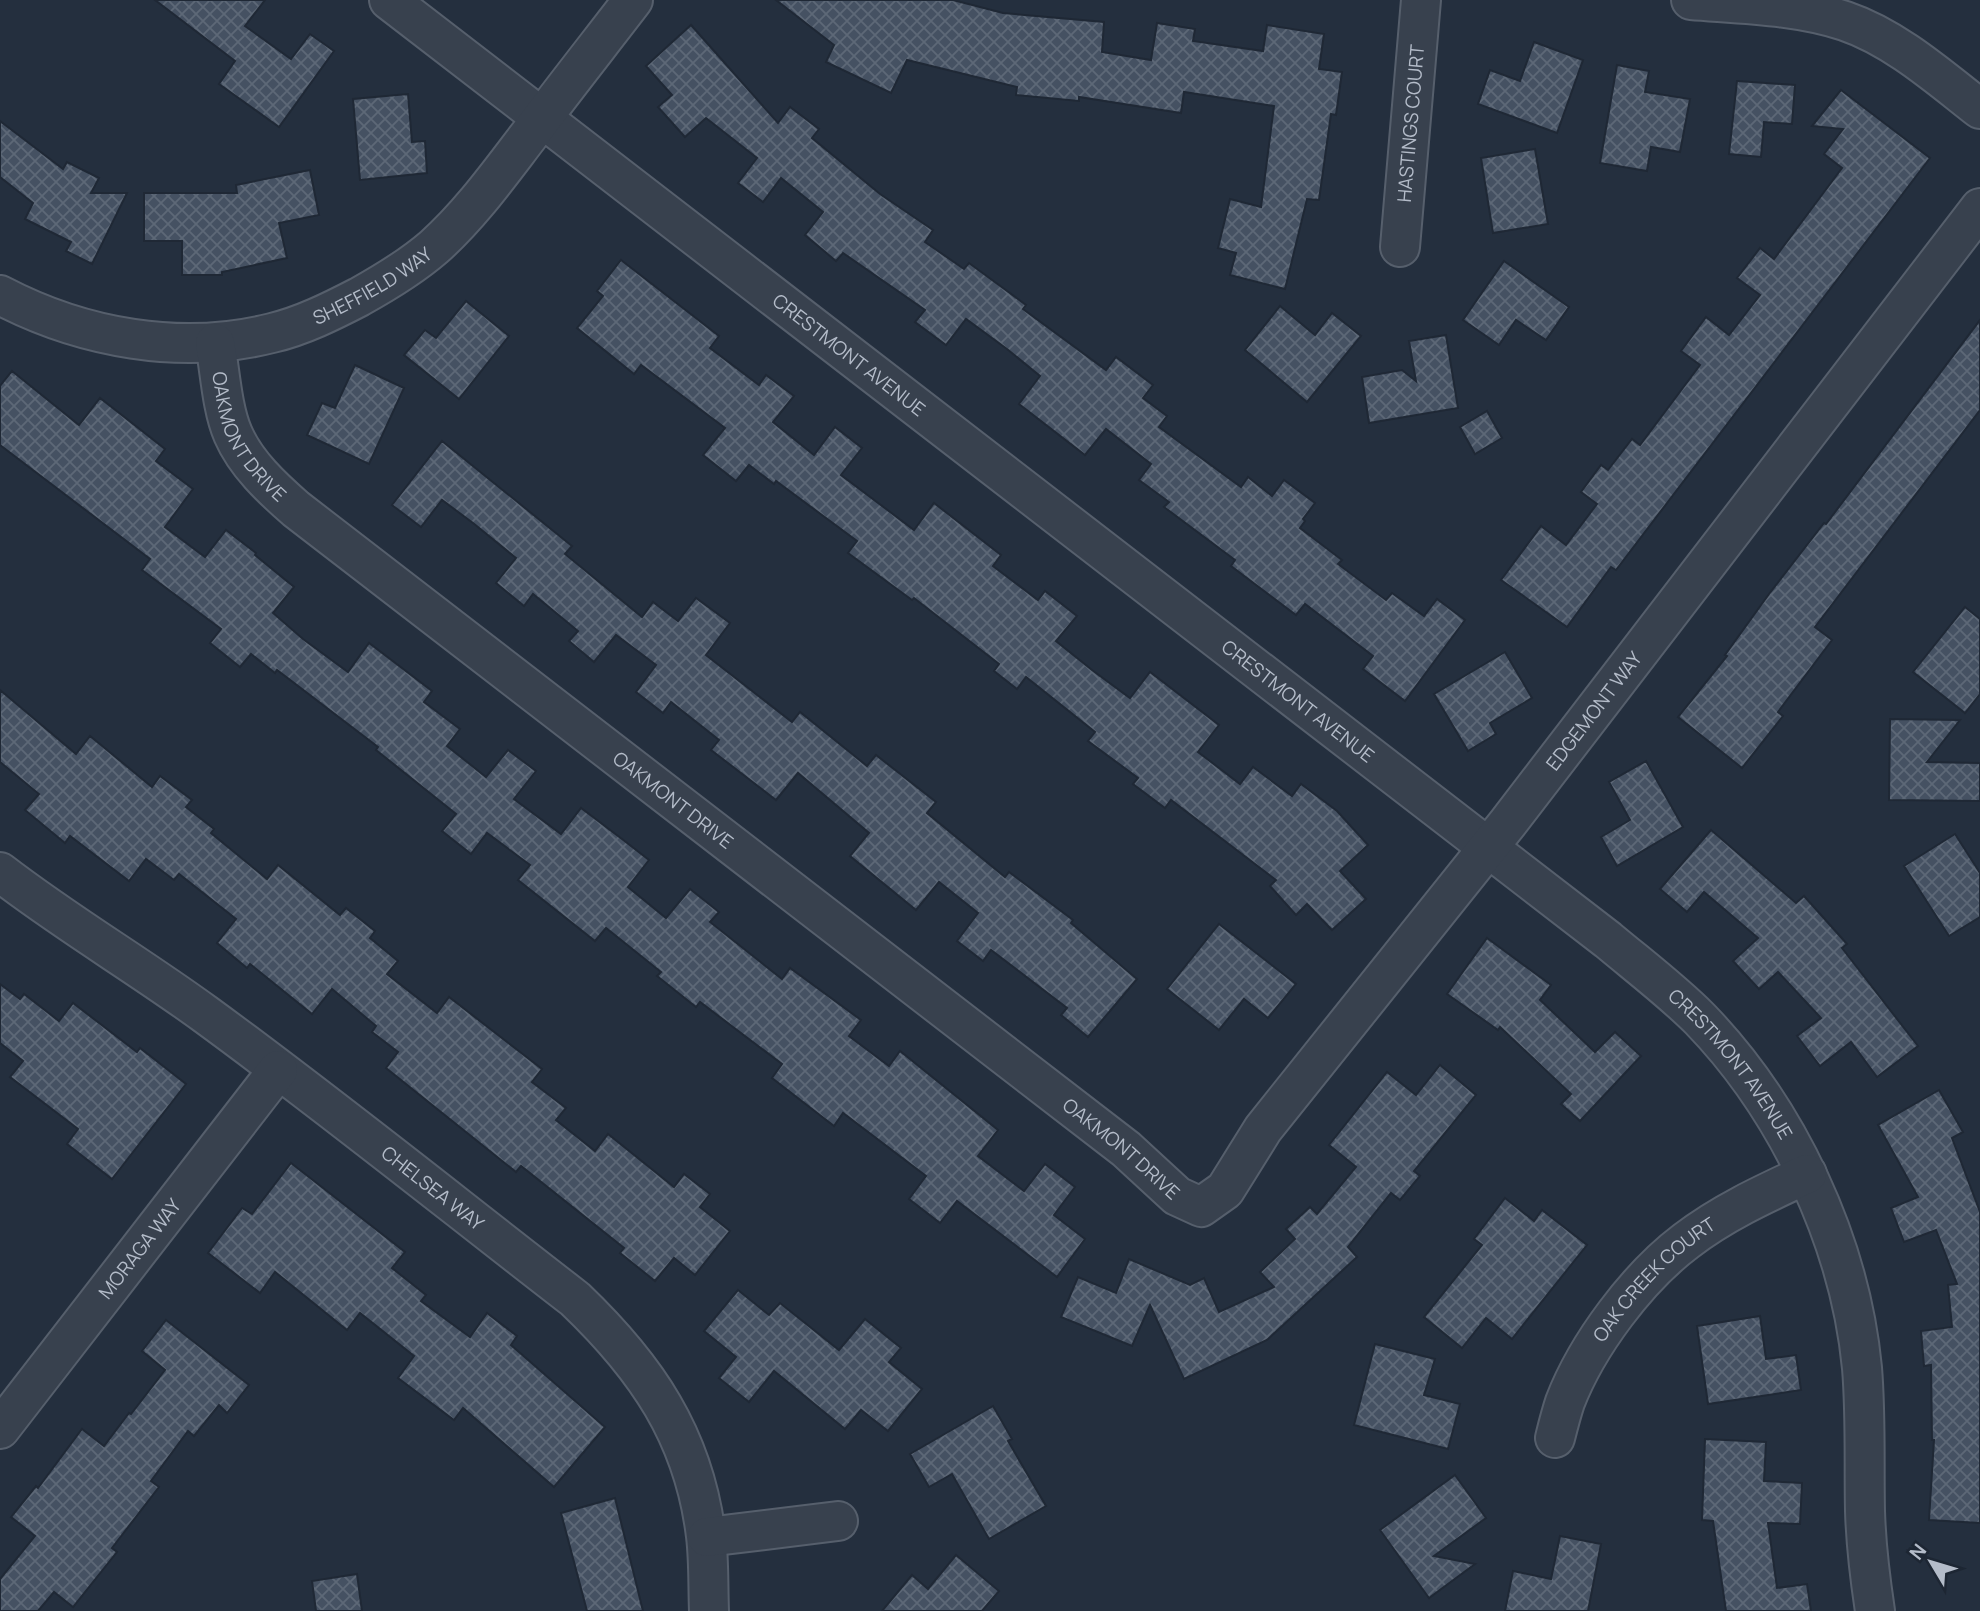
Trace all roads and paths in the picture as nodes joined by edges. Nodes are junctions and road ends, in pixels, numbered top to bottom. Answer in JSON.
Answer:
{"nodes":[{"id":1,"x":389,"y":0,"type":"edge"},
{"id":2,"x":633,"y":0,"type":"edge"},
{"id":3,"x":1420,"y":0,"type":"edge"},
{"id":4,"x":1691,"y":0,"type":"edge"},
{"id":5,"x":1980,"y":108,"type":"edge"},
{"id":6,"x":542,"y":118,"type":"junction"},
{"id":7,"x":1980,"y":208,"type":"edge"},
{"id":8,"x":1399,"y":247,"type":"dead end"},
{"id":9,"x":0,"y":295,"type":"edge"},
{"id":10,"x":215,"y":343,"type":"junction"},
{"id":11,"x":1489,"y":847,"type":"junction"},
{"id":12,"x":0,"y":872,"type":"edge"},
{"id":13,"x":278,"y":1070,"type":"junction"},
{"id":14,"x":1807,"y":1174,"type":"junction"},
{"id":15,"x":1201,"y":1206,"type":"joint"},
{"id":16,"x":0,"y":1429,"type":"edge"},
{"id":17,"x":1555,"y":1438,"type":"dead end"},
{"id":18,"x":838,"y":1521,"type":"dead end"},
{"id":19,"x":706,"y":1537,"type":"junction"},
{"id":20,"x":709,"y":1611,"type":"edge"},
{"id":21,"x":1875,"y":1611,"type":"edge"}],
"edges":[{"from":1,"to":6,"type":"street","name":"CRESTMONT AVENUE"},
{"from":2,"to":6,"type":"street","name":"SHEFFIELD WAY"},
{"from":3,"to":8,"type":"street","name":"HASTINGS COURT"},
{"from":4,"to":5,"type":"street"},
{"from":6,"to":10,"type":"street","name":"SHEFFIELD WAY"},
{"from":6,"to":11,"type":"street","name":"CRESTMONT AVENUE"},
{"from":7,"to":11,"type":"street","name":"EDGEMONT WAY"},
{"from":9,"to":10,"type":"street","name":"SHEFFIELD WAY"},
{"from":10,"to":15,"type":"street","name":"OAKMONT DRIVE"},
{"from":11,"to":14,"type":"street","name":"CRESTMONT AVENUE"},
{"from":11,"to":15,"type":"street","name":"EDGEMONT WAY"},
{"from":12,"to":13,"type":"street","name":"CHELSEA WAY"},
{"from":13,"to":16,"type":"street","name":"MORAGA WAY"},
{"from":13,"to":19,"type":"street","name":"CHELSEA WAY"},
{"from":14,"to":17,"type":"street","name":"OAK CREEK COURT"},
{"from":14,"to":21,"type":"street","name":"CRESTMONT AVENUE"},
{"from":18,"to":19,"type":"street"},
{"from":19,"to":20,"type":"street","name":"CHELSEA WAY"}]}
